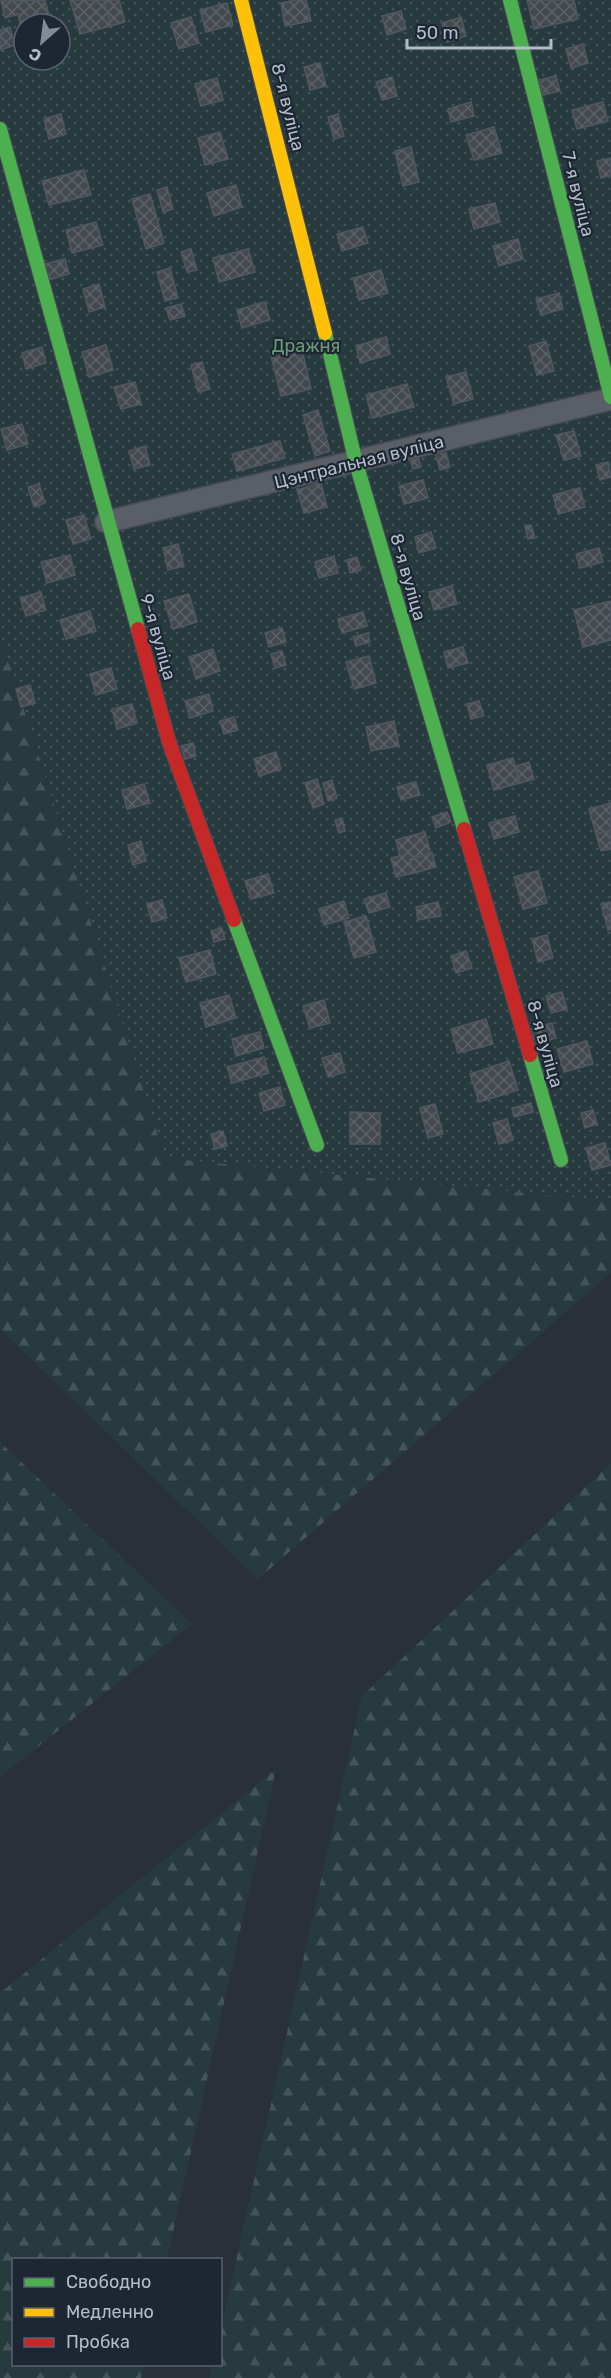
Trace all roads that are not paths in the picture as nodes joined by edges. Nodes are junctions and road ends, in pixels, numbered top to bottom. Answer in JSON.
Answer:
{"nodes":[{"id":1,"x":241,"y":0,"type":"edge"},
{"id":2,"x":510,"y":0,"type":"edge"},
{"id":3,"x":0,"y":129,"type":"edge"},
{"id":4,"x":611,"y":398,"type":"edge"},
{"id":5,"x":356,"y":463,"type":"junction"},
{"id":6,"x":106,"y":522,"type":"junction"},
{"id":7,"x":316,"y":1144,"type":"dead end"},
{"id":8,"x":561,"y":1160,"type":"dead end"}],
"edges":[{"from":1,"to":5,"type":"street","name":"8-я вуліца"},
{"from":2,"to":4,"type":"street","name":"7-я вуліца"},
{"from":3,"to":6,"type":"street","name":"9-я вуліца"},
{"from":4,"to":5,"type":"street","name":"Цэнтральная вуліца"},
{"from":5,"to":6,"type":"street","name":"Цэнтральная вуліца"},
{"from":5,"to":8,"type":"street","name":"8-я вуліца"},
{"from":6,"to":7,"type":"street","name":"9-я вуліца"}]}
